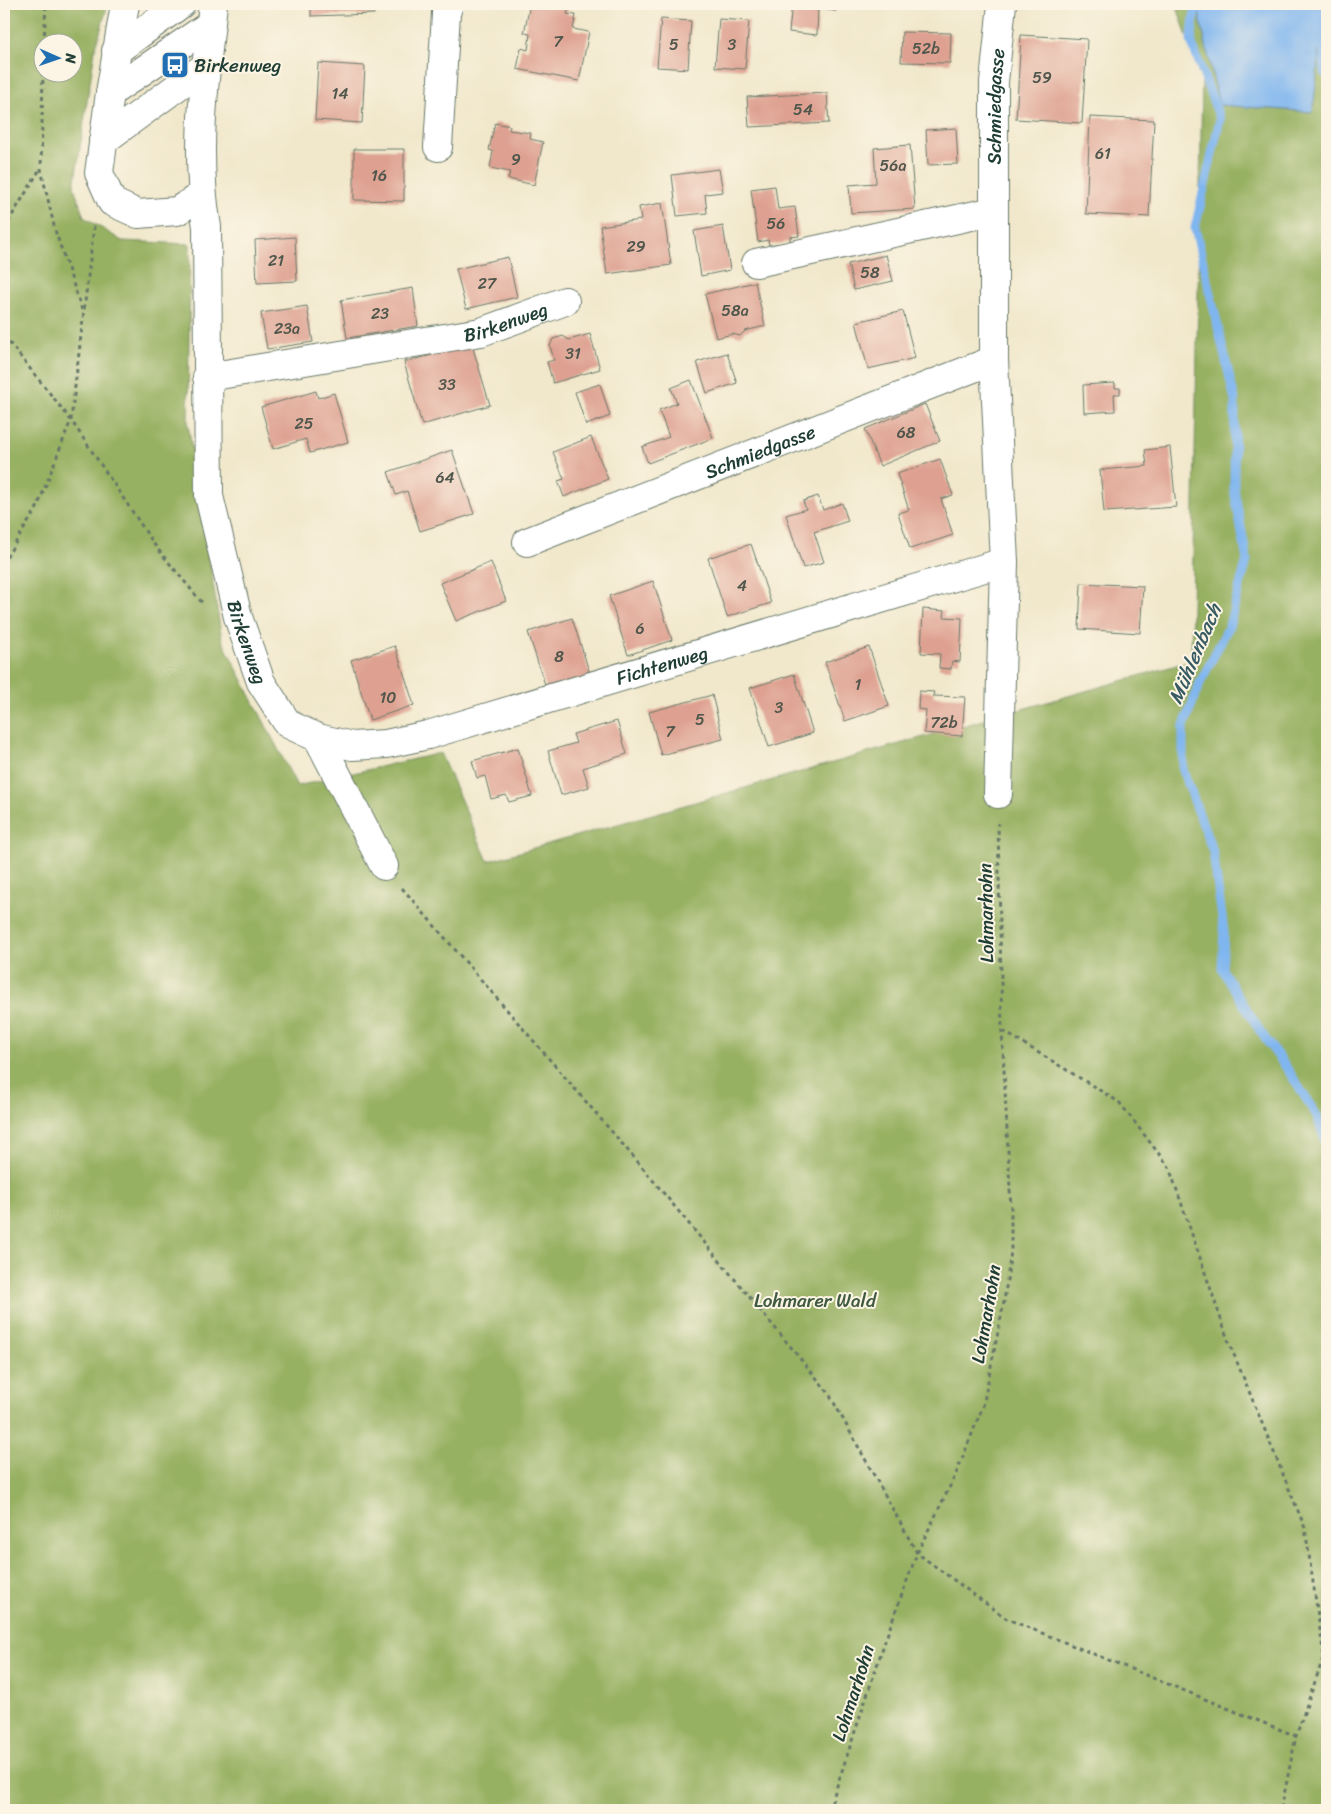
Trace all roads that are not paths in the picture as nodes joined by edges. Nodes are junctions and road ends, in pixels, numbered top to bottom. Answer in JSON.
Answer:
{"nodes":[{"id":1,"x":126,"y":4,"type":"edge"},
{"id":2,"x":181,"y":4,"type":"edge"},
{"id":3,"x":449,"y":4,"type":"edge"},
{"id":4,"x":1002,"y":4,"type":"edge"},
{"id":5,"x":212,"y":14,"type":"edge"},
{"id":6,"x":116,"y":50,"type":"junction"},
{"id":7,"x":207,"y":65,"type":"junction"},
{"id":8,"x":110,"y":93,"type":"junction"},
{"id":9,"x":103,"y":141,"type":"junction"},
{"id":10,"x":438,"y":147,"type":"dead end"},
{"id":11,"x":202,"y":195,"type":"junction"},
{"id":12,"x":994,"y":211,"type":"junction"},
{"id":13,"x":756,"y":263,"type":"dead end"},
{"id":14,"x":565,"y":300,"type":"dead end"},
{"id":15,"x":994,"y":360,"type":"junction"},
{"id":16,"x":207,"y":377,"type":"junction"},
{"id":17,"x":527,"y":542,"type":"dead end"},
{"id":18,"x":1004,"y":562,"type":"junction"},
{"id":19,"x":318,"y":738,"type":"junction"},
{"id":20,"x":998,"y":794,"type":"road end"},
{"id":21,"x":384,"y":866,"type":"road end"}],
"edges":[{"from":1,"to":6,"type":"street"},
{"from":2,"to":6,"type":"street"},
{"from":3,"to":10,"type":"street"},
{"from":4,"to":12,"type":"street","name":"Schmiedgasse"},
{"from":5,"to":7,"type":"street","name":"Birkenweg"},
{"from":5,"to":8,"type":"street"},
{"from":6,"to":8,"type":"street"},
{"from":7,"to":9,"type":"street"},
{"from":7,"to":11,"type":"street","name":"Birkenweg"},
{"from":8,"to":9,"type":"street"},
{"from":9,"to":11,"type":"street"},
{"from":11,"to":16,"type":"street","name":"Birkenweg"},
{"from":12,"to":13,"type":"street"},
{"from":12,"to":15,"type":"street","name":"Schmiedgasse"},
{"from":14,"to":16,"type":"street","name":"Birkenweg"},
{"from":15,"to":17,"type":"street","name":"Schmiedgasse"},
{"from":15,"to":18,"type":"street","name":"Schmiedgasse"},
{"from":16,"to":19,"type":"street","name":"Birkenweg"},
{"from":18,"to":19,"type":"street","name":"Fichtenweg"},
{"from":18,"to":20,"type":"street","name":"Schmiedgasse"},
{"from":19,"to":21,"type":"street"}]}
